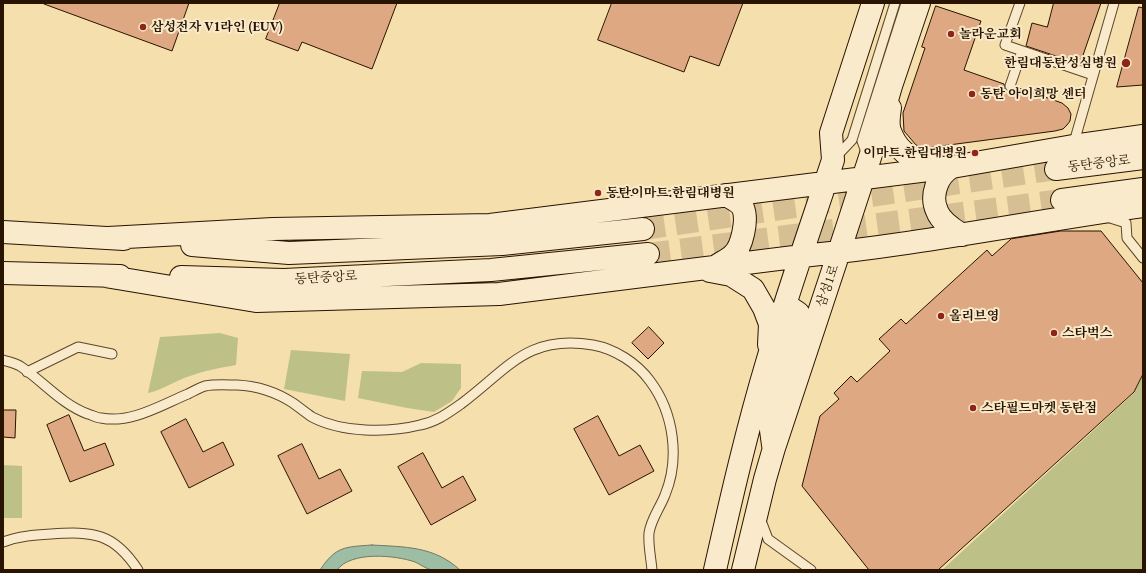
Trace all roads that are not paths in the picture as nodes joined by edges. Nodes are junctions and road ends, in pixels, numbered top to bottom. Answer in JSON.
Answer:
{"nodes":[{"id":1,"x":873,"y":3,"type":"edge"},
{"id":2,"x":895,"y":3,"type":"edge"},
{"id":3,"x":906,"y":3,"type":"edge"},
{"id":4,"x":919,"y":3,"type":"edge"},
{"id":5,"x":1114,"y":3,"type":"edge"},
{"id":6,"x":1016,"y":6,"type":"edge"},
{"id":7,"x":899,"y":25,"type":"junction"},
{"id":8,"x":1022,"y":50,"type":"junction"},
{"id":9,"x":1093,"y":75,"type":"junction"},
{"id":10,"x":891,"y":86,"type":"junction"},
{"id":11,"x":1010,"y":86,"type":"dead end"},
{"id":12,"x":1143,"y":136,"type":"edge"},
{"id":13,"x":1073,"y":146,"type":"junction"},
{"id":14,"x":1143,"y":158,"type":"edge"},
{"id":15,"x":833,"y":160,"type":"junction"},
{"id":16,"x":952,"y":167,"type":"junction"},
{"id":17,"x":866,"y":169,"type":"junction"},
{"id":18,"x":1056,"y":169,"type":"tunnel mouth"},
{"id":19,"x":826,"y":183,"type":"junction"},
{"id":20,"x":1143,"y":189,"type":"edge"},
{"id":21,"x":726,"y":195,"type":"junction"},
{"id":22,"x":1062,"y":200,"type":"tunnel mouth"},
{"id":23,"x":1143,"y":206,"type":"edge"},
{"id":24,"x":1093,"y":213,"type":"junction"},
{"id":25,"x":643,"y":229,"type":"tunnel mouth"},
{"id":26,"x":3,"y":232,"type":"edge"},
{"id":27,"x":962,"y":236,"type":"junction"},
{"id":28,"x":108,"y":238,"type":"junction"},
{"id":29,"x":839,"y":252,"type":"junction"},
{"id":30,"x":648,"y":254,"type":"tunnel mouth"},
{"id":31,"x":802,"y":256,"type":"junction"},
{"id":32,"x":1143,"y":258,"type":"edge"},
{"id":33,"x":707,"y":268,"type":"junction"},
{"id":34,"x":3,"y":273,"type":"edge"},
{"id":35,"x":105,"y":276,"type":"junction"},
{"id":36,"x":783,"y":315,"type":"junction"},
{"id":37,"x":112,"y":354,"type":"dead end"},
{"id":38,"x":769,"y":358,"type":"junction"},
{"id":39,"x":3,"y":360,"type":"edge"},
{"id":40,"x":27,"y":372,"type":"junction"},
{"id":41,"x":774,"y":448,"type":"junction"},
{"id":42,"x":757,"y":512,"type":"junction"},
{"id":43,"x":3,"y":542,"type":"edge"},
{"id":44,"x":138,"y":570,"type":"edge"},
{"id":45,"x":652,"y":570,"type":"edge"},
{"id":46,"x":714,"y":570,"type":"edge"},
{"id":47,"x":743,"y":570,"type":"edge"},
{"id":48,"x":811,"y":570,"type":"edge"}],
"edges":[{"from":1,"to":15,"type":"street"},
{"from":2,"to":15,"type":"lane"},
{"from":3,"to":7,"type":"lane"},
{"from":4,"to":10,"type":"street","name":"삼성1로"},
{"from":5,"to":9,"type":"lane","name":"동탄중앙로"},
{"from":6,"to":8,"type":"lane"},
{"from":7,"to":10,"type":"lane"},
{"from":7,"to":17,"type":"lane"},
{"from":8,"to":9,"type":"lane"},
{"from":8,"to":11,"type":"lane"},
{"from":9,"to":13,"type":"lane","name":"동탄중앙로"},
{"from":10,"to":16,"type":"street"},
{"from":10,"to":17,"type":"street","name":"삼성1로"},
{"from":12,"to":13,"type":"street"},
{"from":13,"to":16,"type":"street"},
{"from":14,"to":18,"type":"street","name":"동탄중앙로"},
{"from":15,"to":19,"type":"street"},
{"from":16,"to":17,"type":"street"},
{"from":16,"to":27,"type":"street"},
{"from":17,"to":19,"type":"street"},
{"from":17,"to":29,"type":"street","name":"삼성1로"},
{"from":19,"to":21,"type":"street"},
{"from":19,"to":31,"type":"street"},
{"from":20,"to":22,"type":"street"},
{"from":21,"to":28,"type":"street"},
{"from":21,"to":33,"type":"street"},
{"from":23,"to":24,"type":"street"},
{"from":24,"to":27,"type":"street"},
{"from":24,"to":32,"type":"lane"},
{"from":25,"to":28,"type":"street"},
{"from":26,"to":28,"type":"street"},
{"from":27,"to":29,"type":"street"},
{"from":29,"to":31,"type":"street"},
{"from":29,"to":41,"type":"street","name":"삼성1로"},
{"from":30,"to":35,"type":"street","name":"동탄중앙로"},
{"from":31,"to":33,"type":"street"},
{"from":31,"to":36,"type":"street"},
{"from":33,"to":35,"type":"street"},
{"from":33,"to":38,"type":"street"},
{"from":34,"to":35,"type":"street","name":"동탄중앙로"},
{"from":36,"to":38,"type":"street"},
{"from":36,"to":41,"type":"street"},
{"from":37,"to":40,"type":"lane"},
{"from":38,"to":46,"type":"street"},
{"from":39,"to":40,"type":"lane"},
{"from":40,"to":45,"type":"lane"},
{"from":41,"to":42,"type":"street","name":"삼성1로"},
{"from":42,"to":47,"type":"street","name":"삼성1로"},
{"from":42,"to":48,"type":"lane"},
{"from":43,"to":44,"type":"lane"}]}
